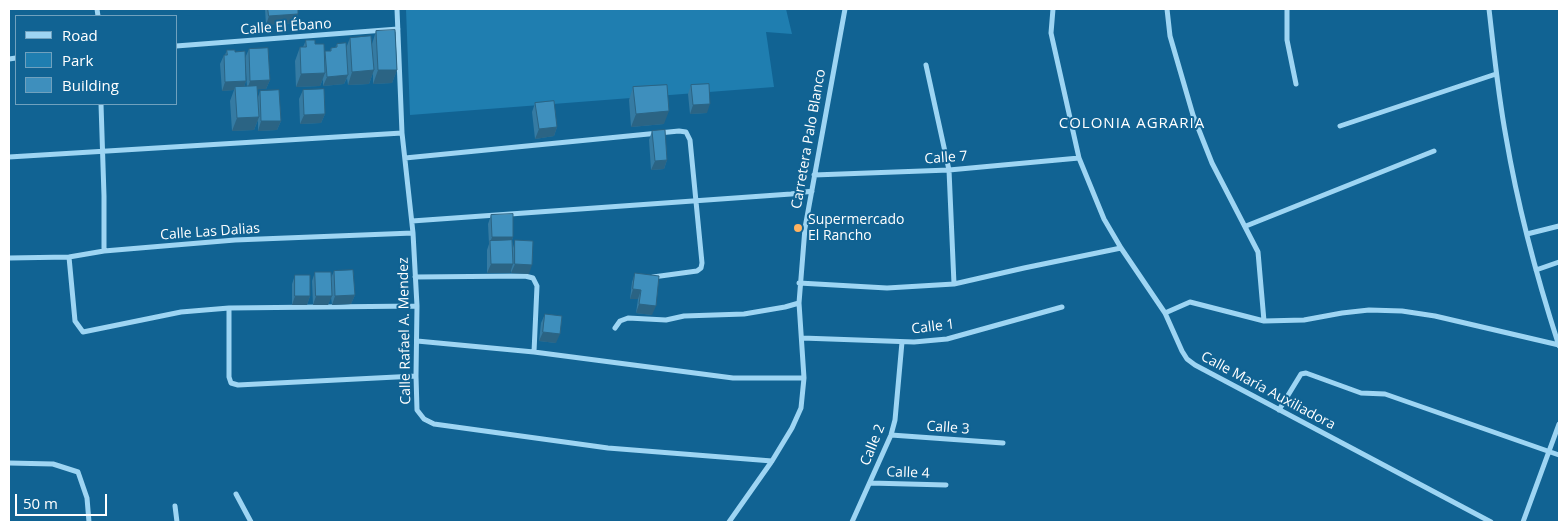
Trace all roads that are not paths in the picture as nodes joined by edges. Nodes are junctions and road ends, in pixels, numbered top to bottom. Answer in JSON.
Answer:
{"nodes":[{"id":1,"x":397,"y":9,"type":"edge"},
{"id":2,"x":845,"y":9,"type":"edge"},
{"id":3,"x":1052,"y":9,"type":"edge"},
{"id":4,"x":1167,"y":9,"type":"edge"},
{"id":5,"x":1287,"y":9,"type":"edge"},
{"id":6,"x":1489,"y":9,"type":"edge"},
{"id":7,"x":398,"y":29,"type":"junction"},
{"id":8,"x":178,"y":46,"type":"edge"},
{"id":9,"x":926,"y":65,"type":"dead end"},
{"id":10,"x":1496,"y":74,"type":"junction"},
{"id":11,"x":1296,"y":84,"type":"dead end"},
{"id":12,"x":101,"y":105,"type":"edge"},
{"id":13,"x":1340,"y":126,"type":"dead end"},
{"id":14,"x":402,"y":133,"type":"junction"},
{"id":15,"x":103,"y":151,"type":"junction"},
{"id":16,"x":1434,"y":151,"type":"dead end"},
{"id":17,"x":9,"y":157,"type":"edge"},
{"id":18,"x":405,"y":158,"type":"junction"},
{"id":19,"x":1078,"y":158,"type":"junction"},
{"id":20,"x":949,"y":170,"type":"junction"},
{"id":21,"x":814,"y":175,"type":"junction"},
{"id":22,"x":812,"y":191,"type":"junction"},
{"id":23,"x":696,"y":201,"type":"junction"},
{"id":24,"x":412,"y":221,"type":"junction"},
{"id":25,"x":1246,"y":226,"type":"junction"},
{"id":26,"x":1559,"y":226,"type":"edge"},
{"id":27,"x":414,"y":233,"type":"junction"},
{"id":28,"x":1527,"y":234,"type":"junction"},
{"id":29,"x":1121,"y":248,"type":"junction"},
{"id":30,"x":104,"y":251,"type":"junction"},
{"id":31,"x":70,"y":257,"type":"junction"},
{"id":32,"x":9,"y":258,"type":"edge"},
{"id":33,"x":1559,"y":262,"type":"edge"},
{"id":34,"x":1536,"y":270,"type":"junction"},
{"id":35,"x":415,"y":277,"type":"junction"},
{"id":36,"x":653,"y":278,"type":"edge"},
{"id":37,"x":799,"y":283,"type":"junction"},
{"id":38,"x":954,"y":284,"type":"junction"},
{"id":39,"x":799,"y":303,"type":"junction"},
{"id":40,"x":417,"y":306,"type":"junction"},
{"id":41,"x":1062,"y":307,"type":"dead end"},
{"id":42,"x":229,"y":308,"type":"junction"},
{"id":43,"x":1165,"y":313,"type":"junction"},
{"id":44,"x":1264,"y":321,"type":"junction"},
{"id":45,"x":615,"y":328,"type":"dead end"},
{"id":46,"x":802,"y":338,"type":"junction"},
{"id":47,"x":417,"y":341,"type":"junction"},
{"id":48,"x":902,"y":342,"type":"junction"},
{"id":49,"x":1559,"y":346,"type":"edge"},
{"id":50,"x":534,"y":352,"type":"junction"},
{"id":51,"x":416,"y":376,"type":"junction"},
{"id":52,"x":804,"y":378,"type":"junction"},
{"id":53,"x":1279,"y":410,"type":"junction"},
{"id":54,"x":1559,"y":424,"type":"edge"},
{"id":55,"x":891,"y":435,"type":"junction"},
{"id":56,"x":1003,"y":443,"type":"dead end"},
{"id":57,"x":1549,"y":451,"type":"junction"},
{"id":58,"x":1559,"y":455,"type":"edge"},
{"id":59,"x":772,"y":461,"type":"junction"},
{"id":60,"x":9,"y":463,"type":"edge"},
{"id":61,"x":870,"y":483,"type":"junction"},
{"id":62,"x":946,"y":485,"type":"dead end"},
{"id":63,"x":236,"y":494,"type":"dead end"},
{"id":64,"x":175,"y":506,"type":"dead end"},
{"id":65,"x":89,"y":522,"type":"edge"},
{"id":66,"x":177,"y":522,"type":"edge"},
{"id":67,"x":251,"y":522,"type":"edge"},
{"id":68,"x":729,"y":522,"type":"edge"},
{"id":69,"x":852,"y":522,"type":"edge"},
{"id":70,"x":1491,"y":522,"type":"edge"},
{"id":71,"x":1523,"y":522,"type":"edge"}],
"edges":[{"from":1,"to":7,"type":"street","name":"Calle Rafael A. Mendez"},
{"from":2,"to":21,"type":"street","name":"Carretera Palo Blanco"},
{"from":3,"to":19,"type":"street","name":"Calle María Auxiliadora"},
{"from":4,"to":25,"type":"street"},
{"from":5,"to":11,"type":"street"},
{"from":6,"to":10,"type":"street"},
{"from":7,"to":8,"type":"street","name":"Calle El Ébano"},
{"from":7,"to":14,"type":"street","name":"Calle Rafael A. Mendez"},
{"from":9,"to":20,"type":"street"},
{"from":10,"to":13,"type":"street"},
{"from":10,"to":28,"type":"street"},
{"from":12,"to":15,"type":"street"},
{"from":14,"to":15,"type":"street"},
{"from":14,"to":18,"type":"street","name":"Calle Rafael A. Mendez"},
{"from":15,"to":17,"type":"street"},
{"from":15,"to":30,"type":"street"},
{"from":16,"to":25,"type":"street"},
{"from":18,"to":23,"type":"street"},
{"from":18,"to":24,"type":"street","name":"Calle Rafael A. Mendez"},
{"from":19,"to":20,"type":"street","name":"Calle 7"},
{"from":19,"to":29,"type":"street","name":"Calle María Auxiliadora"},
{"from":20,"to":21,"type":"street","name":"Calle 7"},
{"from":20,"to":38,"type":"street"},
{"from":21,"to":22,"type":"street","name":"Carretera Palo Blanco"},
{"from":22,"to":23,"type":"street"},
{"from":22,"to":37,"type":"street","name":"Carretera Palo Blanco"},
{"from":23,"to":24,"type":"street"},
{"from":23,"to":36,"type":"street"},
{"from":24,"to":27,"type":"street","name":"Calle Rafael A. Mendez"},
{"from":25,"to":44,"type":"street"},
{"from":26,"to":28,"type":"street"},
{"from":27,"to":30,"type":"street","name":"Calle Las Dalias"},
{"from":27,"to":35,"type":"street","name":"Calle Rafael A. Mendez"},
{"from":28,"to":34,"type":"street"},
{"from":29,"to":38,"type":"street"},
{"from":29,"to":43,"type":"street","name":"Calle María Auxiliadora"},
{"from":30,"to":31,"type":"street","name":"Calle Las Dalias"},
{"from":31,"to":32,"type":"street","name":"Calle Las Dalias"},
{"from":31,"to":42,"type":"street"},
{"from":33,"to":34,"type":"street"},
{"from":34,"to":49,"type":"street"},
{"from":35,"to":40,"type":"street","name":"Calle Rafael A. Mendez"},
{"from":35,"to":50,"type":"street"},
{"from":37,"to":38,"type":"street"},
{"from":37,"to":39,"type":"street","name":"Carretera Palo Blanco"},
{"from":39,"to":45,"type":"street"},
{"from":39,"to":46,"type":"street","name":"Carretera Palo Blanco"},
{"from":40,"to":42,"type":"street"},
{"from":40,"to":47,"type":"street","name":"Calle Rafael A. Mendez"},
{"from":41,"to":48,"type":"street","name":"Calle 1"},
{"from":42,"to":51,"type":"street"},
{"from":43,"to":44,"type":"street"},
{"from":43,"to":53,"type":"street","name":"Calle María Auxiliadora"},
{"from":44,"to":49,"type":"street"},
{"from":46,"to":48,"type":"street","name":"Calle 1"},
{"from":46,"to":52,"type":"street","name":"Carretera Palo Blanco"},
{"from":47,"to":50,"type":"street"},
{"from":47,"to":51,"type":"street","name":"Calle Rafael A. Mendez"},
{"from":48,"to":55,"type":"street","name":"Calle 2"},
{"from":50,"to":52,"type":"street"},
{"from":51,"to":59,"type":"street","name":"Calle Rafael A. Mendez"},
{"from":52,"to":59,"type":"street","name":"Carretera Palo Blanco"},
{"from":53,"to":57,"type":"street"},
{"from":53,"to":70,"type":"street","name":"Calle María Auxiliadora"},
{"from":54,"to":57,"type":"street"},
{"from":55,"to":56,"type":"street","name":"Calle 3"},
{"from":55,"to":61,"type":"street","name":"Calle 2"},
{"from":57,"to":58,"type":"street"},
{"from":57,"to":71,"type":"street"},
{"from":59,"to":68,"type":"street","name":"Carretera Palo Blanco"},
{"from":60,"to":65,"type":"street"},
{"from":61,"to":62,"type":"street","name":"Calle 4"},
{"from":61,"to":69,"type":"street","name":"Calle 2"},
{"from":63,"to":67,"type":"street"},
{"from":64,"to":66,"type":"street"}]}
